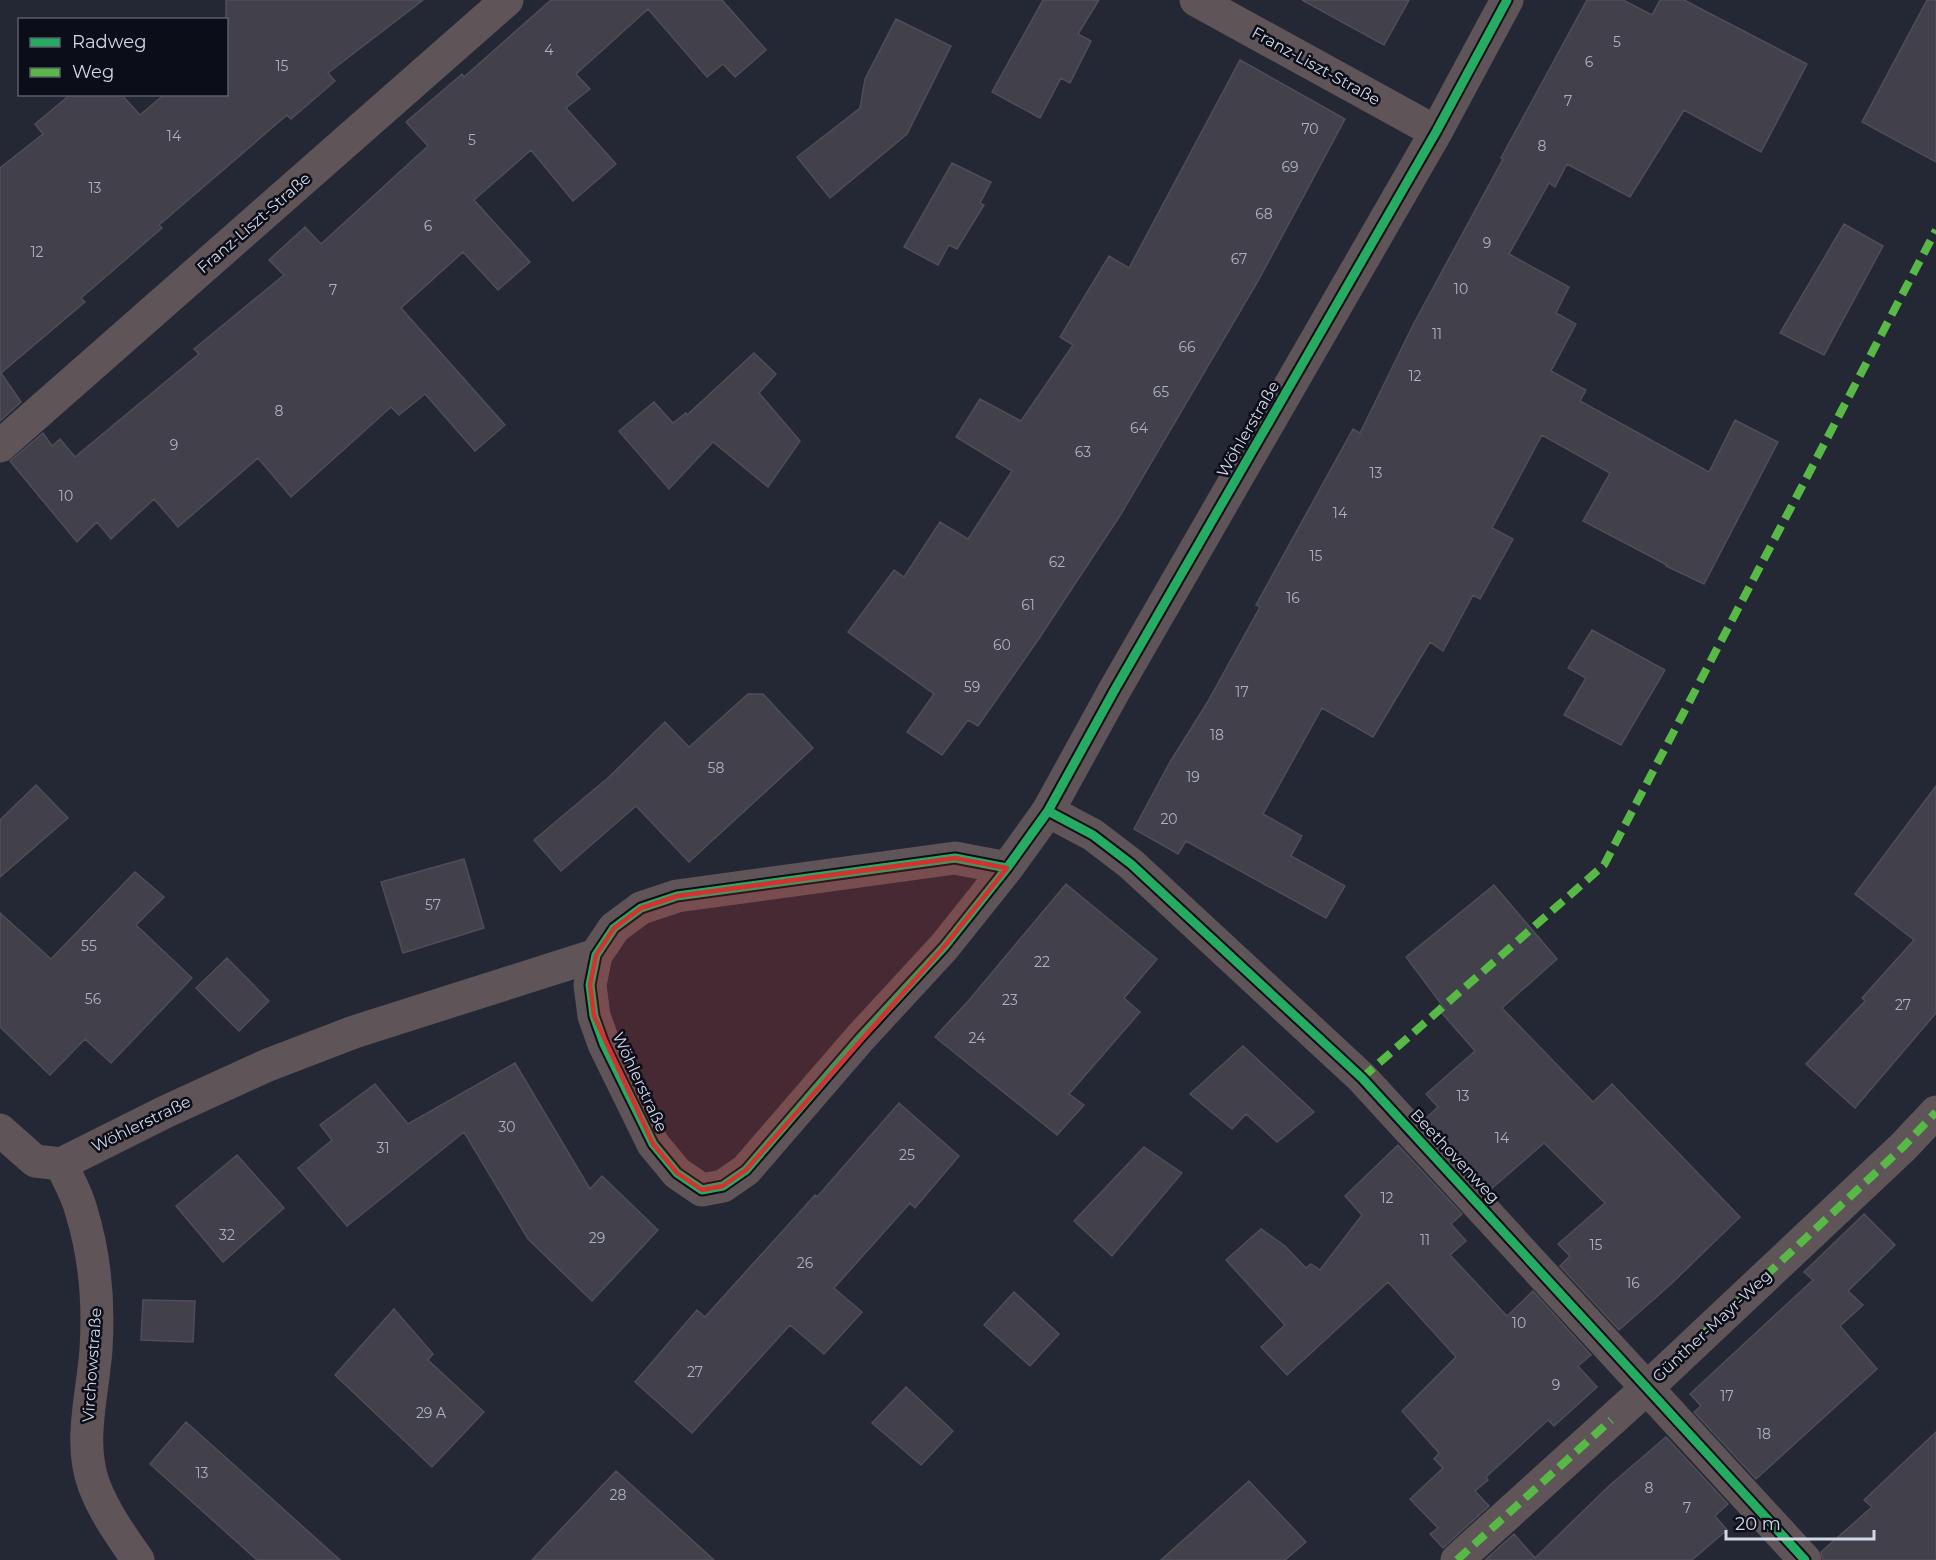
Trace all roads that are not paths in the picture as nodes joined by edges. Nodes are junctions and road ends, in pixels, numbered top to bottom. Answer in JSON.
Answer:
{"nodes":[{"id":1,"x":507,"y":0,"type":"edge"},
{"id":2,"x":1196,"y":0,"type":"edge"},
{"id":3,"x":1507,"y":0,"type":"edge"},
{"id":4,"x":1436,"y":132,"type":"junction"},
{"id":5,"x":0,"y":446,"type":"edge"},
{"id":6,"x":1048,"y":811,"type":"junction"},
{"id":7,"x":1007,"y":868,"type":"junction"},
{"id":8,"x":596,"y":955,"type":"junction"},
{"id":9,"x":1936,"y":1112,"type":"edge"},
{"id":10,"x":0,"y":1130,"type":"edge"},
{"id":11,"x":61,"y":1164,"type":"junction"},
{"id":12,"x":1647,"y":1388,"type":"junction"},
{"id":13,"x":138,"y":1560,"type":"edge"},
{"id":14,"x":1457,"y":1560,"type":"edge"},
{"id":15,"x":1805,"y":1560,"type":"edge"}],
"edges":[{"from":1,"to":5,"type":"street","name":"Franz-Liszt-Straße"},
{"from":2,"to":4,"type":"street","name":"Franz-Liszt-Straße"},
{"from":3,"to":4,"type":"street","name":"Wöhlerstraße"},
{"from":4,"to":6,"type":"street","name":"Wöhlerstraße"},
{"from":6,"to":7,"type":"street","name":"Wöhlerstraße"},
{"from":6,"to":12,"type":"street","name":"Beethovenweg"},
{"from":7,"to":8,"type":"street","name":"Wöhlerstraße"},
{"from":7,"to":8,"type":"street","name":"Wöhlerstraße"},
{"from":8,"to":11,"type":"street","name":"Wöhlerstraße"},
{"from":9,"to":12,"type":"street","name":"Günther-Mayr-Weg"},
{"from":10,"to":11,"type":"street"},
{"from":11,"to":13,"type":"street","name":"Virchowstraße"},
{"from":12,"to":14,"type":"street","name":"Günther-Mayr-Weg"},
{"from":12,"to":15,"type":"street","name":"Beethovenweg"}]}
